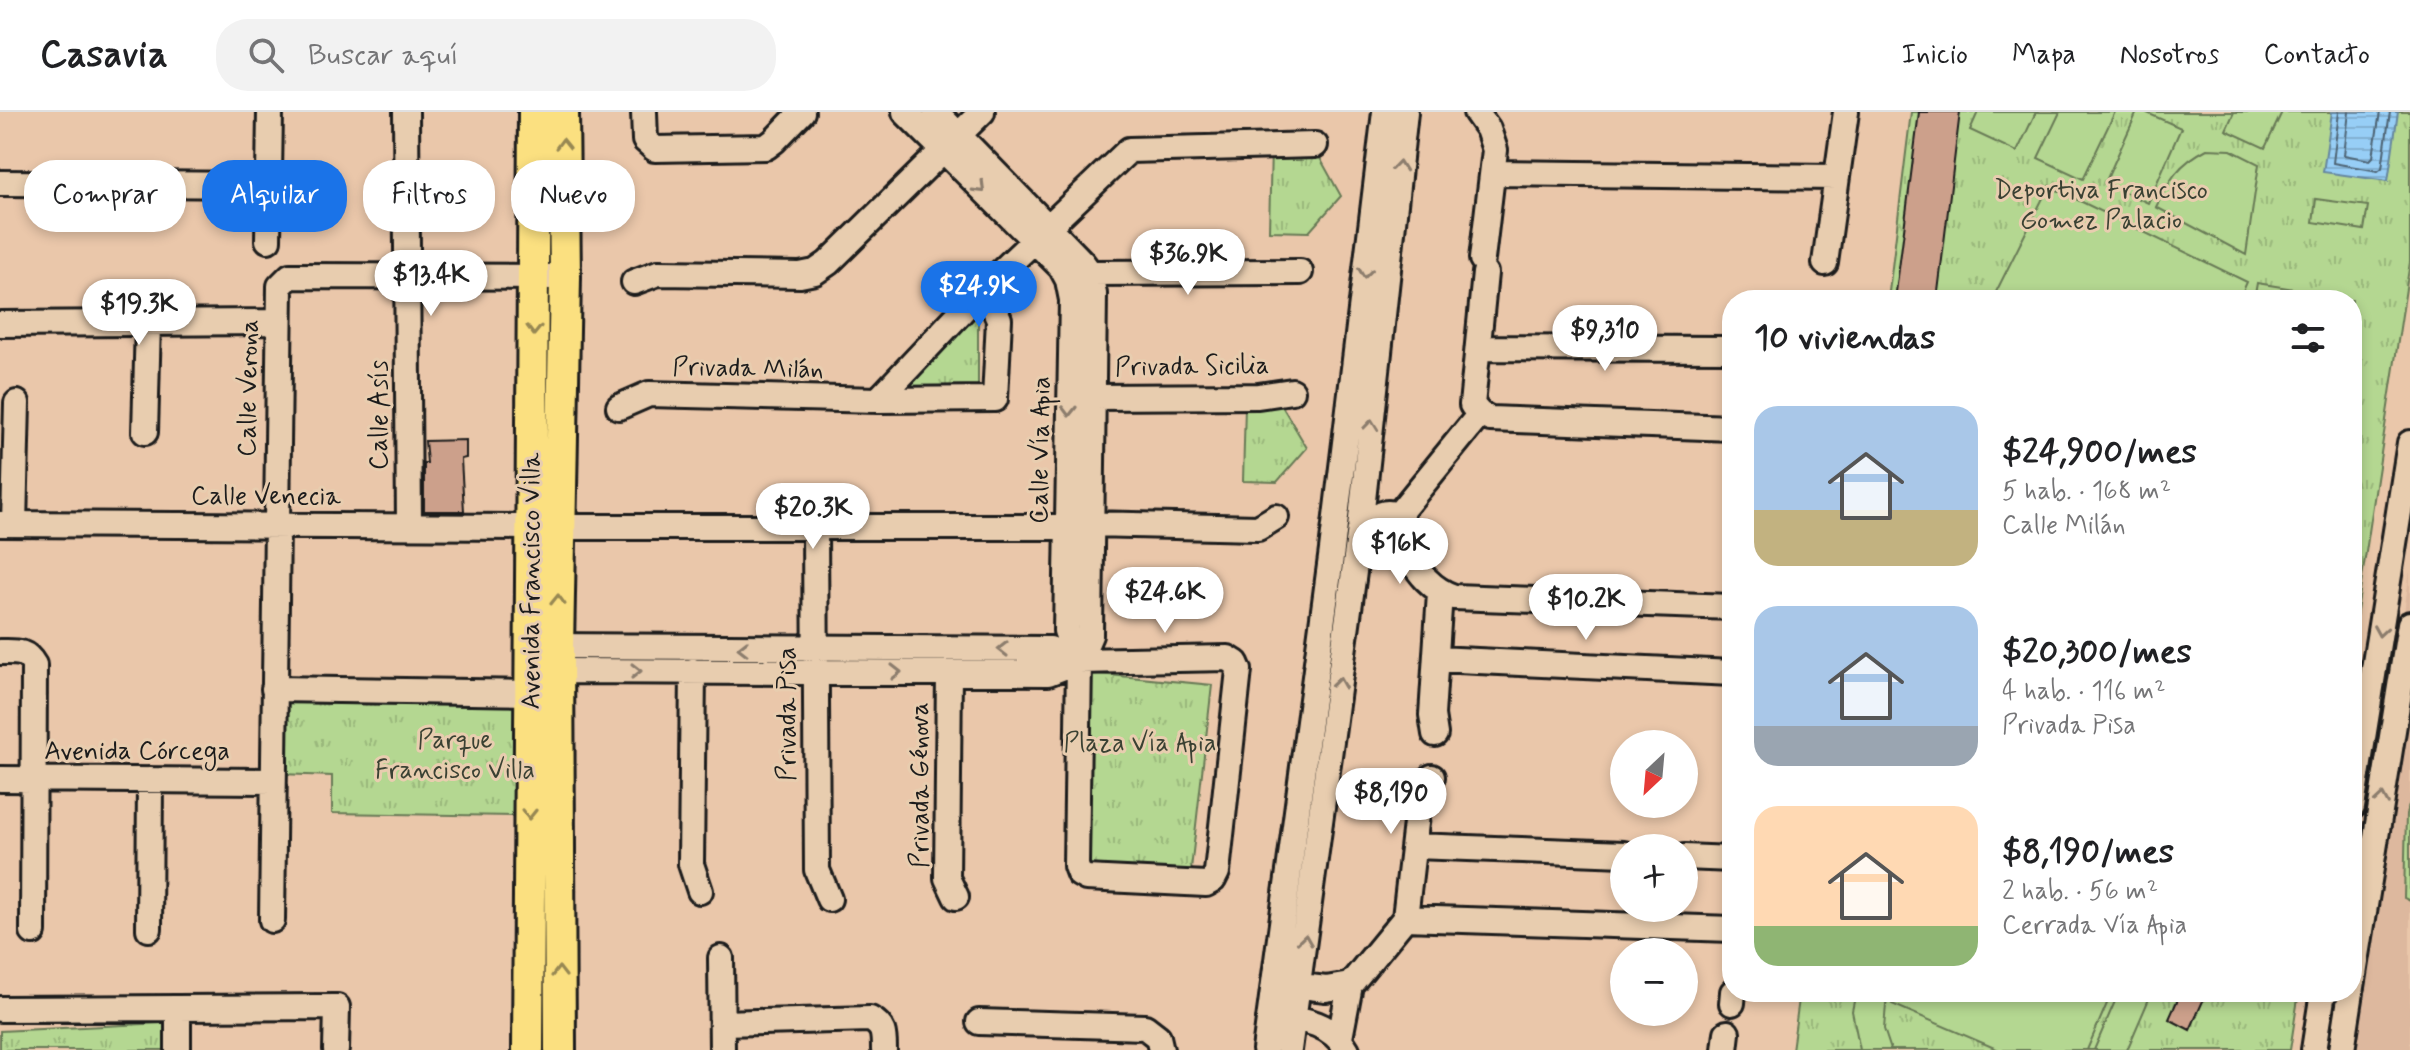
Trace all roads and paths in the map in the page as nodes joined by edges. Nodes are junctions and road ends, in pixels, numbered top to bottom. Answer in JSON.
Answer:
{"nodes":[{"id":1,"x":270,"y":112,"type":"edge"},
{"id":2,"x":406,"y":112,"type":"edge"},
{"id":3,"x":534,"y":112,"type":"edge"},
{"id":4,"x":563,"y":112,"type":"edge"},
{"id":5,"x":644,"y":112,"type":"edge"},
{"id":6,"x":802,"y":112,"type":"edge"},
{"id":7,"x":905,"y":112,"type":"edge"},
{"id":8,"x":936,"y":112,"type":"edge"},
{"id":9,"x":982,"y":112,"type":"edge"},
{"id":10,"x":1385,"y":112,"type":"edge"},
{"id":11,"x":1405,"y":112,"type":"edge"},
{"id":12,"x":1476,"y":112,"type":"edge"},
{"id":13,"x":1846,"y":112,"type":"edge"},
{"id":14,"x":951,"y":143,"type":"junction"},
{"id":15,"x":1315,"y":145,"type":"dead end"},
{"id":16,"x":269,"y":160,"type":"edge"},
{"id":17,"x":1494,"y":173,"type":"junction"},
{"id":18,"x":1837,"y":177,"type":"junction"},
{"id":19,"x":0,"y":183,"type":"edge"},
{"id":20,"x":202,"y":185,"type":"edge"},
{"id":21,"x":268,"y":232,"type":"edge"},
{"id":22,"x":1040,"y":235,"type":"junction"},
{"id":23,"x":268,"y":240,"type":"dead end"},
{"id":24,"x":1825,"y":263,"type":"dead end"},
{"id":25,"x":1300,"y":272,"type":"dead end"},
{"id":26,"x":1079,"y":276,"type":"junction"},
{"id":27,"x":565,"y":277,"type":"junction"},
{"id":28,"x":407,"y":278,"type":"junction"},
{"id":29,"x":534,"y":278,"type":"junction"},
{"id":30,"x":634,"y":282,"type":"dead end"},
{"id":31,"x":979,"y":293,"type":"junction"},
{"id":32,"x":277,"y":322,"type":"junction"},
{"id":33,"x":148,"y":323,"type":"junction"},
{"id":34,"x":0,"y":324,"type":"edge"},
{"id":35,"x":1478,"y":348,"type":"junction"},
{"id":36,"x":1722,"y":349,"type":"edge"},
{"id":37,"x":1292,"y":391,"type":"dead end"},
{"id":38,"x":1092,"y":397,"type":"junction"},
{"id":39,"x":878,"y":400,"type":"junction"},
{"id":40,"x":17,"y":403,"type":"dead end"},
{"id":41,"x":619,"y":407,"type":"dead end"},
{"id":42,"x":1480,"y":414,"type":"junction"},
{"id":43,"x":1722,"y":428,"type":"edge"},
{"id":44,"x":145,"y":432,"type":"dead end"},
{"id":45,"x":2410,"y":443,"type":"edge"},
{"id":46,"x":1397,"y":516,"type":"junction"},
{"id":47,"x":1276,"y":517,"type":"dead end"},
{"id":48,"x":7,"y":524,"type":"edge"},
{"id":49,"x":275,"y":525,"type":"junction"},
{"id":50,"x":409,"y":525,"type":"junction"},
{"id":51,"x":1079,"y":525,"type":"junction"},
{"id":52,"x":1335,"y":526,"type":"junction"},
{"id":53,"x":546,"y":527,"type":"junction"},
{"id":54,"x":815,"y":527,"type":"junction"},
{"id":55,"x":1366,"y":529,"type":"junction"},
{"id":56,"x":1398,"y":541,"type":"junction"},
{"id":57,"x":2401,"y":551,"type":"edge"},
{"id":58,"x":1440,"y":593,"type":"junction"},
{"id":59,"x":1722,"y":607,"type":"edge"},
{"id":60,"x":2410,"y":624,"type":"edge"},
{"id":61,"x":0,"y":652,"type":"edge"},
{"id":62,"x":549,"y":655,"type":"junction"},
{"id":63,"x":1437,"y":659,"type":"junction"},
{"id":64,"x":816,"y":660,"type":"junction"},
{"id":65,"x":1079,"y":661,"type":"junction"},
{"id":66,"x":693,"y":671,"type":"junction"},
{"id":67,"x":949,"y":672,"type":"junction"},
{"id":68,"x":1722,"y":673,"type":"edge"},
{"id":69,"x":274,"y":689,"type":"junction"},
{"id":70,"x":532,"y":693,"type":"junction"},
{"id":71,"x":1435,"y":734,"type":"dead end"},
{"id":72,"x":2362,"y":755,"type":"edge"},
{"id":73,"x":1432,"y":777,"type":"dead end"},
{"id":74,"x":0,"y":779,"type":"edge"},
{"id":75,"x":36,"y":779,"type":"junction"},
{"id":76,"x":150,"y":780,"type":"junction"},
{"id":77,"x":273,"y":781,"type":"junction"},
{"id":78,"x":1414,"y":846,"type":"junction"},
{"id":79,"x":1610,"y":853,"type":"edge"},
{"id":80,"x":1698,"y":858,"type":"edge"},
{"id":81,"x":1722,"y":859,"type":"edge"},
{"id":82,"x":700,"y":891,"type":"dead end"},
{"id":83,"x":956,"y":897,"type":"dead end"},
{"id":84,"x":559,"y":899,"type":"junction"},
{"id":85,"x":829,"y":899,"type":"dead end"},
{"id":86,"x":527,"y":900,"type":"junction"},
{"id":87,"x":1405,"y":918,"type":"junction"},
{"id":88,"x":272,"y":920,"type":"dead end"},
{"id":89,"x":2362,"y":927,"type":"edge"},
{"id":90,"x":149,"y":929,"type":"dead end"},
{"id":91,"x":1722,"y":929,"type":"edge"},
{"id":92,"x":33,"y":932,"type":"dead end"},
{"id":93,"x":721,"y":958,"type":"dead end"},
{"id":94,"x":1287,"y":984,"type":"junction"},
{"id":95,"x":1350,"y":985,"type":"junction"},
{"id":96,"x":2321,"y":1002,"type":"edge"},
{"id":97,"x":2350,"y":1002,"type":"edge"},
{"id":98,"x":0,"y":1009,"type":"edge"},
{"id":99,"x":178,"y":1009,"type":"junction"},
{"id":100,"x":1282,"y":1016,"type":"junction"},
{"id":101,"x":979,"y":1022,"type":"dead end"},
{"id":102,"x":722,"y":1023,"type":"junction"},
{"id":103,"x":1048,"y":1038,"type":"edge"},
{"id":104,"x":1344,"y":1044,"type":"edge"},
{"id":105,"x":178,"y":1050,"type":"edge"},
{"id":106,"x":336,"y":1050,"type":"edge"},
{"id":107,"x":528,"y":1050,"type":"edge"},
{"id":108,"x":560,"y":1050,"type":"edge"},
{"id":109,"x":722,"y":1050,"type":"edge"},
{"id":110,"x":884,"y":1050,"type":"edge"},
{"id":111,"x":1161,"y":1050,"type":"edge"},
{"id":112,"x":1265,"y":1050,"type":"edge"},
{"id":113,"x":1289,"y":1050,"type":"edge"},
{"id":114,"x":2314,"y":1050,"type":"edge"},
{"id":115,"x":2342,"y":1050,"type":"edge"}],
"edges":[{"from":1,"to":16,"type":"street"},
{"from":2,"to":28,"type":"street","name":"Calle Asís"},
{"from":3,"to":29,"type":"main road","name":"Avenida Francisco Villa"},
{"from":27,"to":4,"type":"main road","name":"Avenida Francisco Villa","one_way":true},
{"from":5,"to":6,"type":"street"},
{"from":7,"to":14,"type":"street"},
{"from":8,"to":14,"type":"street"},
{"from":9,"to":14,"type":"street"},
{"from":10,"to":52,"type":"street","one_way":true},
{"from":55,"to":11,"type":"street","one_way":true},
{"from":12,"to":17,"type":"street"},
{"from":13,"to":18,"type":"street"},
{"from":14,"to":22,"type":"street"},
{"from":14,"to":30,"type":"street"},
{"from":15,"to":22,"type":"street"},
{"from":17,"to":18,"type":"street"},
{"from":17,"to":35,"type":"street"},
{"from":18,"to":24,"type":"street"},
{"from":19,"to":20,"type":"street"},
{"from":21,"to":23,"type":"street"},
{"from":22,"to":26,"type":"street"},
{"from":22,"to":31,"type":"street"},
{"from":25,"to":26,"type":"street"},
{"from":26,"to":38,"type":"street","name":"Calle Vía Apia"},
{"from":26,"to":51,"type":"street","name":"Calle Vía Apia","one_way":true},
{"from":27,"to":29,"type":"street"},
{"from":27,"to":53,"type":"main road","name":"Avenida Francisco Villa"},
{"from":28,"to":29,"type":"street"},
{"from":28,"to":32,"type":"street","name":"Calle Verona"},
{"from":28,"to":50,"type":"street","name":"Calle Asís"},
{"from":29,"to":53,"type":"main road","name":"Avenida Francisco Villa","one_way":true},
{"from":31,"to":39,"type":"street"},
{"from":31,"to":39,"type":"street","name":"Privada Milán"},
{"from":32,"to":33,"type":"street"},
{"from":32,"to":49,"type":"street","name":"Calle Verona"},
{"from":33,"to":34,"type":"street"},
{"from":33,"to":44,"type":"street"},
{"from":35,"to":36,"type":"street"},
{"from":35,"to":42,"type":"street"},
{"from":37,"to":38,"type":"street","name":"Privada Sicilia"},
{"from":38,"to":51,"type":"street","name":"Calle Vía Apia"},
{"from":39,"to":41,"type":"street","name":"Privada Milán"},
{"from":40,"to":48,"type":"street"},
{"from":42,"to":43,"type":"street"},
{"from":42,"to":46,"type":"street"},
{"from":45,"to":57,"type":"street"},
{"from":46,"to":55,"type":"street"},
{"from":46,"to":56,"type":"street"},
{"from":47,"to":51,"type":"street","name":"Calle Venecia"},
{"from":48,"to":49,"type":"street","name":"Calle Venecia"},
{"from":49,"to":50,"type":"street","name":"Calle Venecia"},
{"from":49,"to":69,"type":"street","name":"Calle Verona"},
{"from":50,"to":53,"type":"street","name":"Calle Venecia"},
{"from":51,"to":54,"type":"street","name":"Calle Venecia"},
{"from":51,"to":65,"type":"street","name":"Calle Vía Apia"},
{"from":52,"to":55,"type":"street"},
{"from":52,"to":94,"type":"street"},
{"from":53,"to":54,"type":"street","name":"Calle Venecia"},
{"from":53,"to":62,"type":"main road","name":"Avenida Francisco Villa"},
{"from":54,"to":64,"type":"street","name":"Privada Pisa"},
{"from":55,"to":56,"type":"street"},
{"from":94,"to":55,"type":"street","one_way":true},
{"from":56,"to":58,"type":"street"},
{"from":57,"to":72,"type":"street","one_way":true},
{"from":58,"to":59,"type":"street"},
{"from":58,"to":63,"type":"street"},
{"from":89,"to":60,"type":"street","one_way":true},
{"from":61,"to":75,"type":"street"},
{"from":64,"to":62,"type":"street","one_way":true},
{"from":62,"to":66,"type":"street","one_way":true},
{"from":62,"to":70,"type":"main road","name":"Avenida Francisco Villa"},
{"from":62,"to":84,"type":"main road","name":"Avenida Francisco Villa"},
{"from":63,"to":68,"type":"street"},
{"from":63,"to":71,"type":"street"},
{"from":65,"to":64,"type":"street","one_way":true},
{"from":64,"to":66,"type":"street"},
{"from":64,"to":67,"type":"street","one_way":true},
{"from":64,"to":85,"type":"street","name":"Privada Pisa"},
{"from":65,"to":65,"type":"street","name":"Calle Vía Apia"},
{"from":65,"to":67,"type":"street"},
{"from":66,"to":82,"type":"street"},
{"from":67,"to":83,"type":"street","name":"Privada Génova"},
{"from":69,"to":70,"type":"street"},
{"from":69,"to":77,"type":"street","name":"Calle Verona"},
{"from":70,"to":86,"type":"main road","name":"Avenida Francisco Villa","one_way":true},
{"from":73,"to":78,"type":"street"},
{"from":74,"to":75,"type":"street","name":"Avenida Córcega"},
{"from":75,"to":76,"type":"street","name":"Avenida Córcega"},
{"from":75,"to":92,"type":"street"},
{"from":76,"to":77,"type":"street","name":"Avenida Córcega"},
{"from":76,"to":90,"type":"street"},
{"from":77,"to":88,"type":"street","name":"Calle Verona"},
{"from":78,"to":79,"type":"street"},
{"from":78,"to":87,"type":"street"},
{"from":80,"to":81,"type":"street"},
{"from":84,"to":86,"type":"main road"},
{"from":108,"to":84,"type":"main road","name":"Avenida Francisco Villa","one_way":true},
{"from":86,"to":107,"type":"main road","name":"Avenida Francisco Villa"},
{"from":87,"to":91,"type":"street"},
{"from":87,"to":95,"type":"street"},
{"from":93,"to":102,"type":"street"},
{"from":94,"to":95,"type":"street"},
{"from":94,"to":100,"type":"street"},
{"from":95,"to":104,"type":"street"},
{"from":96,"to":114,"type":"street"},
{"from":97,"to":115,"type":"street"},
{"from":98,"to":99,"type":"street"},
{"from":99,"to":105,"type":"street"},
{"from":99,"to":106,"type":"street"},
{"from":100,"to":104,"type":"street"},
{"from":100,"to":112,"type":"street"},
{"from":100,"to":113,"type":"street"},
{"from":101,"to":103,"type":"street"},
{"from":102,"to":109,"type":"street"},
{"from":102,"to":110,"type":"street"},
{"from":103,"to":111,"type":"street"}]}
